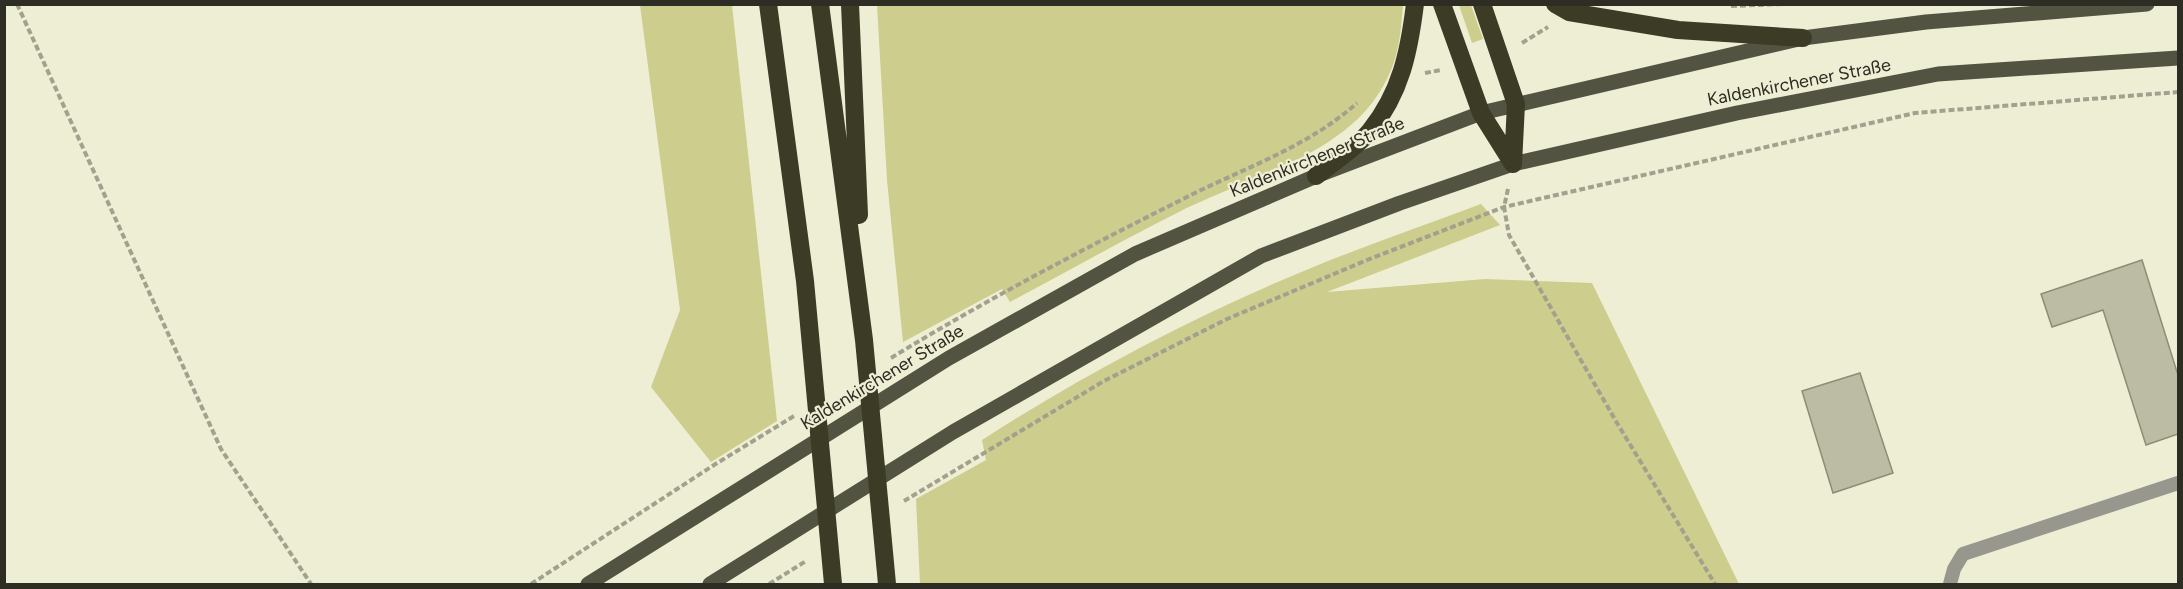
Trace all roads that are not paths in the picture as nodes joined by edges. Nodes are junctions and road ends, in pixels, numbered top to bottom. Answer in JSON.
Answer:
{"nodes":[{"id":1,"x":768,"y":4,"type":"edge"},
{"id":2,"x":820,"y":4,"type":"edge"},
{"id":3,"x":850,"y":4,"type":"edge"},
{"id":4,"x":1415,"y":4,"type":"edge"},
{"id":5,"x":1442,"y":4,"type":"edge"},
{"id":6,"x":1482,"y":4,"type":"edge"},
{"id":7,"x":2147,"y":4,"type":"edge"},
{"id":8,"x":1562,"y":8,"type":"edge"},
{"id":9,"x":1803,"y":39,"type":"junction"},
{"id":10,"x":2178,"y":58,"type":"edge"},
{"id":11,"x":1516,"y":104,"type":"junction"},
{"id":12,"x":1481,"y":114,"type":"junction"},
{"id":13,"x":1513,"y":164,"type":"junction"},
{"id":14,"x":1316,"y":176,"type":"junction"},
{"id":15,"x":864,"y":340,"type":"junction"},
{"id":16,"x":2178,"y":483,"type":"edge"},
{"id":17,"x":588,"y":585,"type":"edge"},
{"id":18,"x":710,"y":585,"type":"edge"},
{"id":19,"x":833,"y":585,"type":"edge"},
{"id":20,"x":887,"y":585,"type":"edge"},
{"id":21,"x":1950,"y":585,"type":"edge"}],
"edges":[{"from":1,"to":19,"type":"highway"},
{"from":2,"to":15,"type":"highway"},
{"from":3,"to":15,"type":"highway"},
{"from":4,"to":14,"type":"highway"},
{"from":5,"to":12,"type":"highway"},
{"from":6,"to":11,"type":"highway"},
{"from":7,"to":9,"type":"main road","name":"Kaldenkirchener Straße"},
{"from":8,"to":9,"type":"highway"},
{"from":9,"to":11,"type":"main road","name":"Kaldenkirchener Straße"},
{"from":10,"to":13,"type":"main road","name":"Kaldenkirchener Straße"},
{"from":11,"to":12,"type":"main road","name":"Kaldenkirchener Straße"},
{"from":11,"to":13,"type":"highway"},
{"from":12,"to":13,"type":"highway"},
{"from":12,"to":14,"type":"main road","name":"Kaldenkirchener Straße"},
{"from":13,"to":18,"type":"main road","name":"Kaldenkirchener Straße"},
{"from":14,"to":17,"type":"main road","name":"Kaldenkirchener Straße"},
{"from":15,"to":20,"type":"highway"},
{"from":16,"to":21,"type":"lane"}]}
